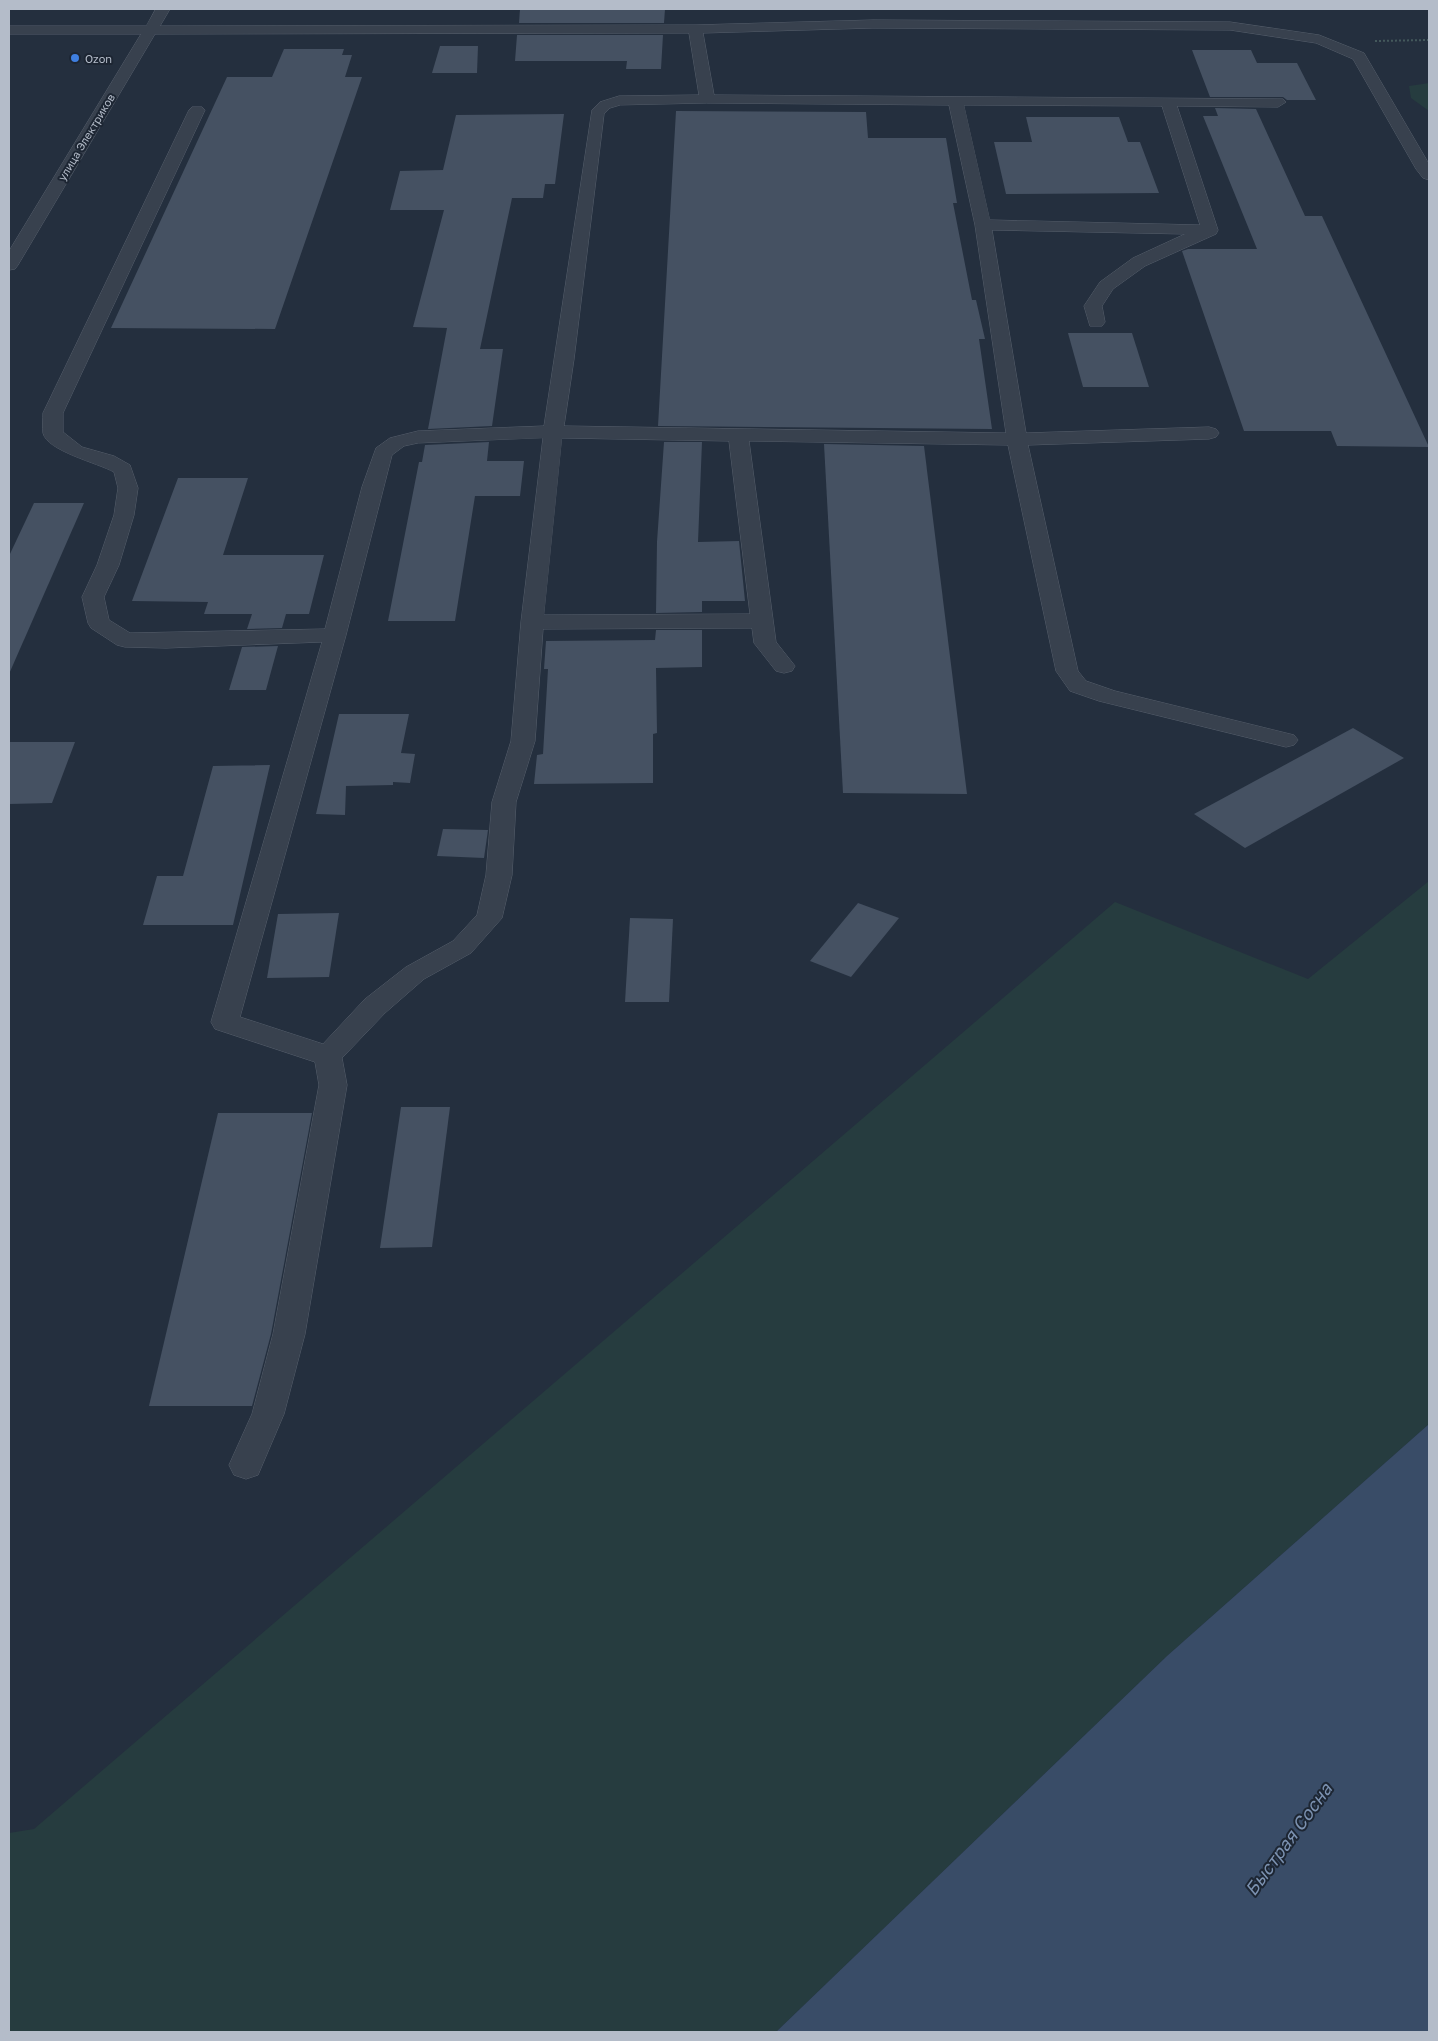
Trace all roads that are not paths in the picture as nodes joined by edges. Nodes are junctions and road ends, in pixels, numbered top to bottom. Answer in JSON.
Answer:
{"nodes":[{"id":1,"x":163,"y":9,"type":"edge"},
{"id":2,"x":992,"y":10,"type":"dead end"},
{"id":3,"x":215,"y":16,"type":"dead end"},
{"id":4,"x":975,"y":16,"type":"edge"},
{"id":5,"x":695,"y":29,"type":"junction"},
{"id":6,"x":9,"y":30,"type":"edge"},
{"id":7,"x":150,"y":31,"type":"junction"},
{"id":8,"x":206,"y":31,"type":"junction"},
{"id":9,"x":708,"y":99,"type":"junction"},
{"id":10,"x":955,"y":100,"type":"junction"},
{"id":11,"x":1168,"y":101,"type":"junction"},
{"id":12,"x":1278,"y":102,"type":"dead end"},
{"id":13,"x":197,"y":110,"type":"dead end"},
{"id":14,"x":1429,"y":175,"type":"edge"},
{"id":15,"x":983,"y":225,"type":"junction"},
{"id":16,"x":1210,"y":230,"type":"junction"},
{"id":17,"x":9,"y":265,"type":"edge"},
{"id":18,"x":1096,"y":322,"type":"dead end"},
{"id":19,"x":553,"y":432,"type":"junction"},
{"id":20,"x":1209,"y":433,"type":"dead end"},
{"id":21,"x":738,"y":435,"type":"junction"},
{"id":22,"x":1017,"y":439,"type":"junction"},
{"id":23,"x":761,"y":621,"type":"junction"},
{"id":24,"x":532,"y":622,"type":"junction"},
{"id":25,"x":335,"y":635,"type":"junction"},
{"id":26,"x":784,"y":666,"type":"dead end"},
{"id":27,"x":1286,"y":740,"type":"dead end"},
{"id":28,"x":328,"y":1056,"type":"junction"},
{"id":29,"x":246,"y":1465,"type":"dead end"}],
"edges":[{"from":1,"to":7,"type":"street","name":"улица Электриков"},
{"from":2,"to":4,"type":"street"},
{"from":3,"to":8,"type":"street"},
{"from":4,"to":5,"type":"street"},
{"from":4,"to":14,"type":"street"},
{"from":5,"to":8,"type":"street"},
{"from":5,"to":9,"type":"street"},
{"from":6,"to":7,"type":"street"},
{"from":7,"to":8,"type":"street"},
{"from":7,"to":17,"type":"street","name":"улица Электриков"},
{"from":9,"to":10,"type":"street"},
{"from":9,"to":19,"type":"street"},
{"from":10,"to":11,"type":"street"},
{"from":10,"to":15,"type":"street"},
{"from":11,"to":12,"type":"street"},
{"from":11,"to":16,"type":"street"},
{"from":13,"to":25,"type":"street"},
{"from":15,"to":16,"type":"street"},
{"from":15,"to":22,"type":"street"},
{"from":16,"to":18,"type":"street"},
{"from":19,"to":21,"type":"street"},
{"from":19,"to":24,"type":"street"},
{"from":19,"to":25,"type":"street"},
{"from":20,"to":22,"type":"street"},
{"from":21,"to":22,"type":"street"},
{"from":21,"to":23,"type":"street"},
{"from":22,"to":27,"type":"street"},
{"from":23,"to":24,"type":"street"},
{"from":23,"to":26,"type":"street"},
{"from":24,"to":28,"type":"street"},
{"from":25,"to":28,"type":"street"},
{"from":28,"to":29,"type":"street"}]}
